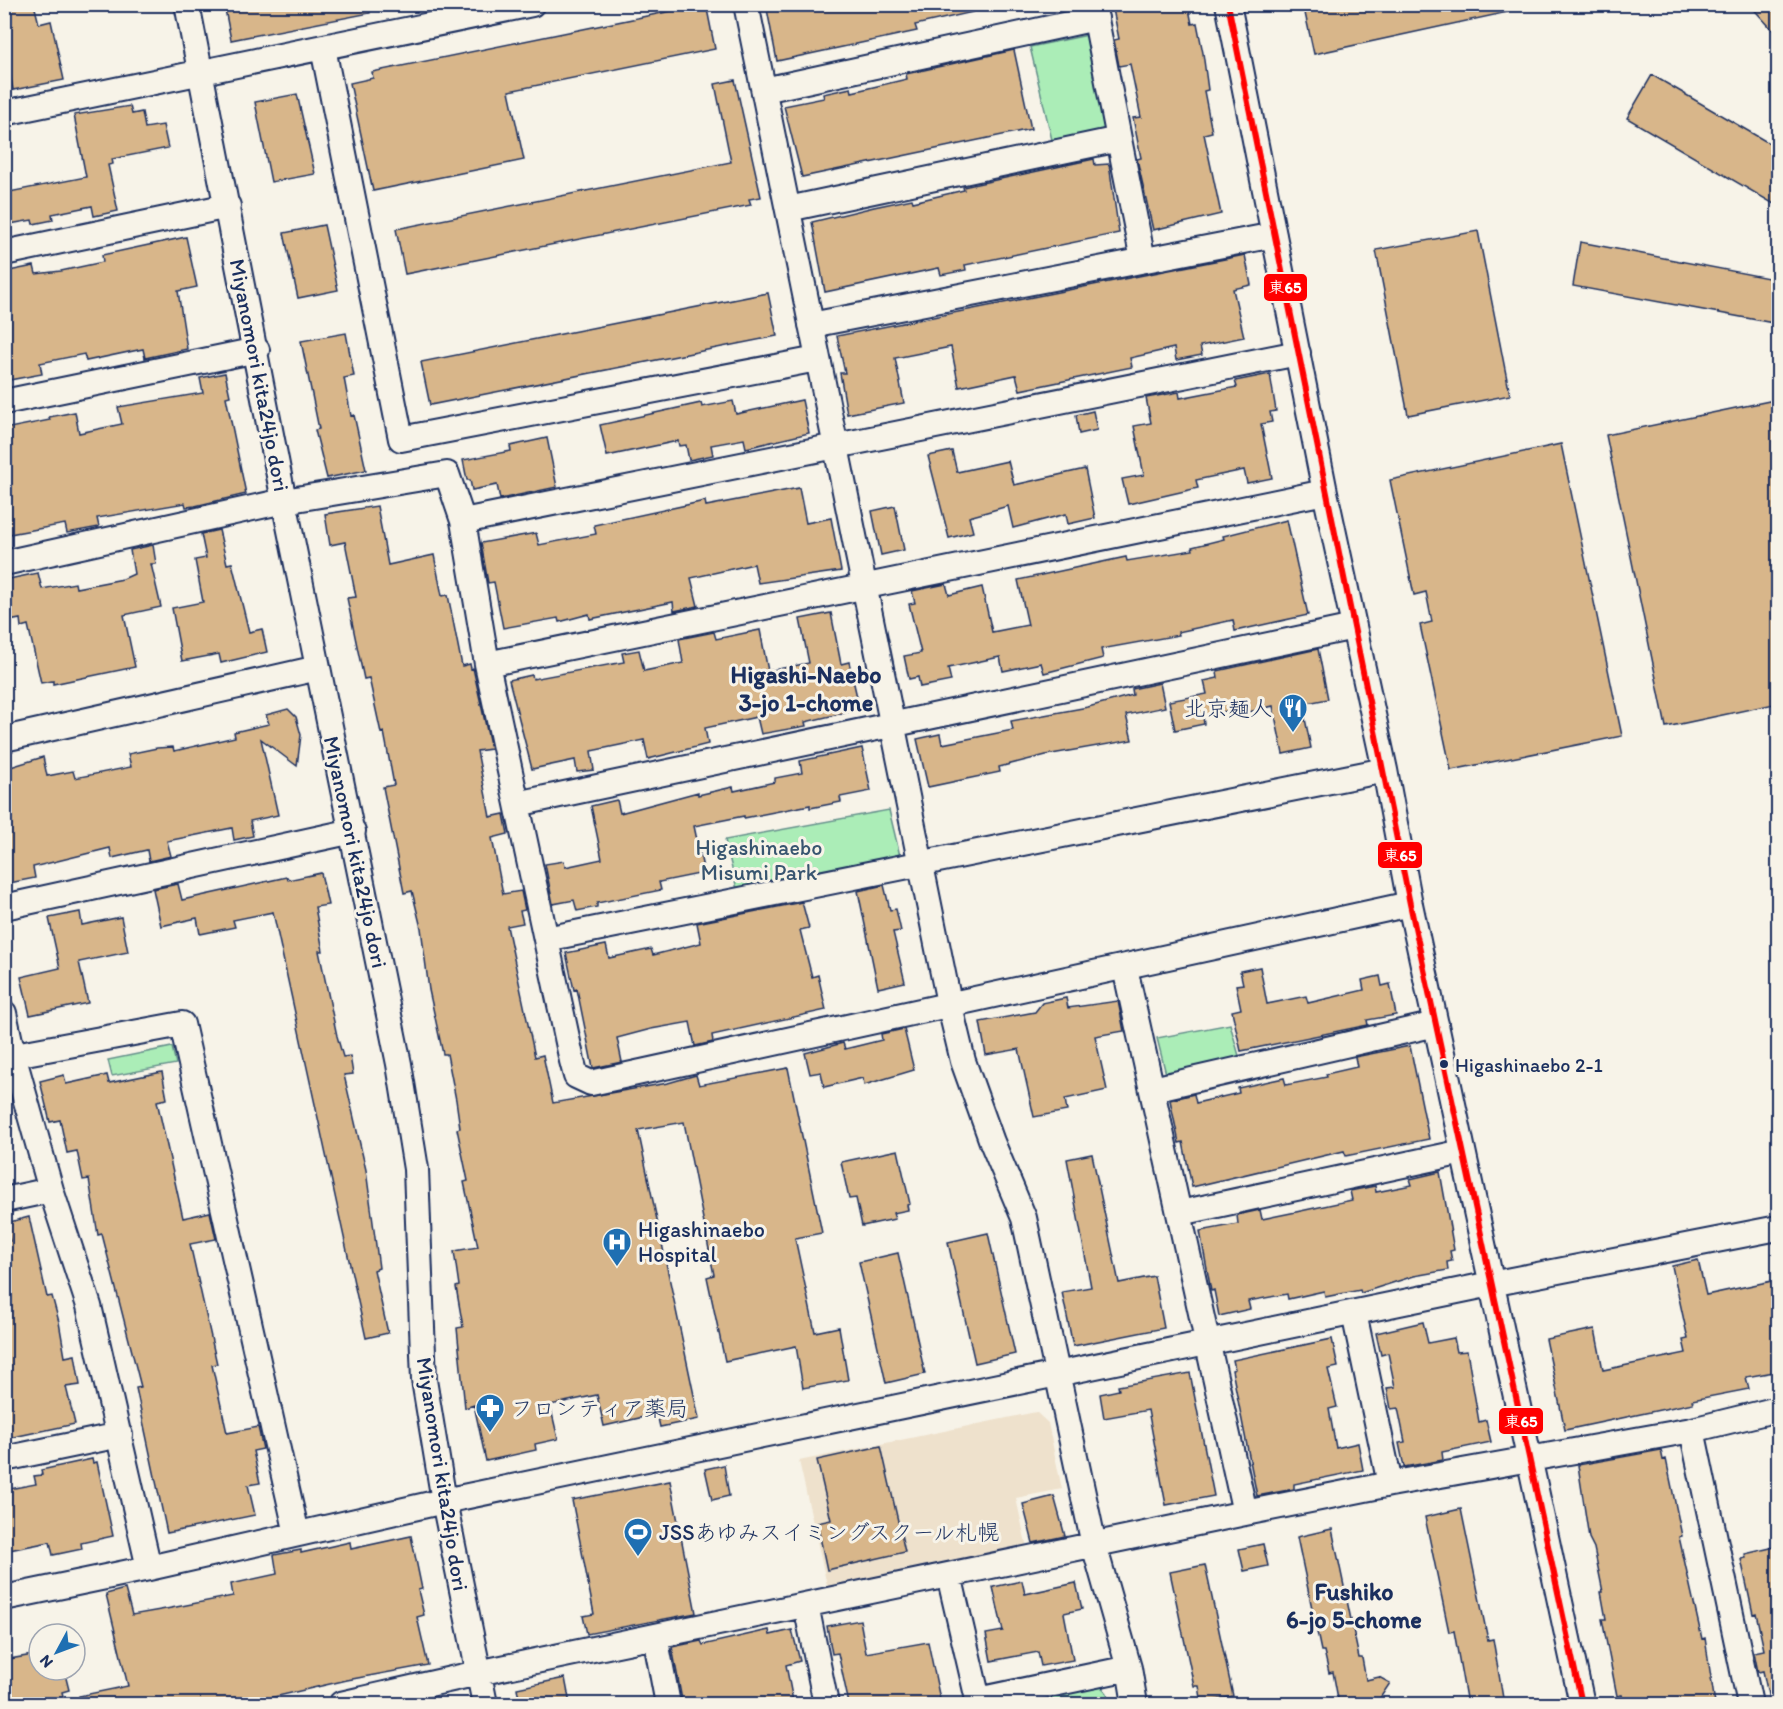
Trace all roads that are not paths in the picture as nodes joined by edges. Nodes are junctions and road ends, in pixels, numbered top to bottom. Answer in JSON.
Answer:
{"nodes":[{"id":1,"x":187,"y":4,"type":"edge"},
{"id":2,"x":746,"y":4,"type":"edge"},
{"id":3,"x":1228,"y":4,"type":"edge"},
{"id":4,"x":526,"y":5,"type":"edge"},
{"id":5,"x":1094,"y":11,"type":"edge"},
{"id":6,"x":323,"y":48,"type":"junction"},
{"id":7,"x":201,"y":73,"type":"junction"},
{"id":8,"x":764,"y":90,"type":"junction"},
{"id":9,"x":4,"y":113,"type":"edge"},
{"id":10,"x":1119,"y":139,"type":"junction"},
{"id":11,"x":228,"y":206,"type":"junction"},
{"id":12,"x":788,"y":209,"type":"junction"},
{"id":13,"x":1274,"y":235,"type":"junction"},
{"id":14,"x":4,"y":253,"type":"edge"},
{"id":15,"x":1143,"y":260,"type":"junction"},
{"id":16,"x":811,"y":325,"type":"junction"},
{"id":17,"x":257,"y":350,"type":"junction"},
{"id":18,"x":1298,"y":353,"type":"junction"},
{"id":19,"x":818,"y":359,"type":"junction"},
{"id":20,"x":4,"y":402,"type":"edge"},
{"id":21,"x":836,"y":445,"type":"junction"},
{"id":22,"x":1325,"y":492,"type":"junction"},
{"id":23,"x":284,"y":501,"type":"junction"},
{"id":24,"x":463,"y":521,"type":"junction"},
{"id":25,"x":4,"y":563,"type":"edge"},
{"id":26,"x":865,"y":585,"type":"junction"},
{"id":27,"x":1354,"y":627,"type":"junction"},
{"id":28,"x":487,"y":664,"type":"junction"},
{"id":29,"x":318,"y":668,"type":"junction"},
{"id":30,"x":892,"y":725,"type":"junction"},
{"id":31,"x":4,"y":739,"type":"edge"},
{"id":32,"x":1385,"y":770,"type":"junction"},
{"id":33,"x":517,"y":804,"type":"junction"},
{"id":34,"x":353,"y":831,"type":"junction"},
{"id":35,"x":921,"y":864,"type":"junction"},
{"id":36,"x":1410,"y":904,"type":"junction"},
{"id":37,"x":4,"y":907,"type":"edge"},
{"id":38,"x":546,"y":939,"type":"junction"},
{"id":39,"x":1125,"y":968,"type":"junction"},
{"id":40,"x":949,"y":1003,"type":"junction"},
{"id":41,"x":4,"y":1013,"type":"edge"},
{"id":42,"x":1436,"y":1024,"type":"junction"},
{"id":43,"x":9,"y":1056,"type":"edge"},
{"id":44,"x":1153,"y":1089,"type":"junction"},
{"id":45,"x":1463,"y":1152,"type":"junction"},
{"id":46,"x":51,"y":1190,"type":"junction"},
{"id":47,"x":4,"y":1200,"type":"edge"},
{"id":48,"x":1180,"y":1213,"type":"junction"},
{"id":49,"x":1779,"y":1228,"type":"edge"},
{"id":50,"x":1491,"y":1284,"type":"junction"},
{"id":51,"x":1354,"y":1312,"type":"junction"},
{"id":52,"x":1208,"y":1343,"type":"junction"},
{"id":53,"x":1057,"y":1374,"type":"junction"},
{"id":54,"x":1779,"y":1409,"type":"edge"},
{"id":55,"x":1692,"y":1430,"type":"junction"},
{"id":56,"x":120,"y":1435,"type":"junction"},
{"id":57,"x":4,"y":1459,"type":"edge"},
{"id":58,"x":1530,"y":1459,"type":"junction"},
{"id":59,"x":1390,"y":1484,"type":"junction"},
{"id":60,"x":444,"y":1501,"type":"junction"},
{"id":61,"x":1245,"y":1513,"type":"junction"},
{"id":62,"x":297,"y":1534,"type":"junction"},
{"id":63,"x":1094,"y":1545,"type":"junction"},
{"id":64,"x":149,"y":1568,"type":"junction"},
{"id":65,"x":950,"y":1575,"type":"junction"},
{"id":66,"x":4,"y":1598,"type":"edge"},
{"id":67,"x":806,"y":1605,"type":"junction"},
{"id":68,"x":655,"y":1636,"type":"junction"},
{"id":69,"x":1129,"y":1668,"type":"junction"},
{"id":70,"x":478,"y":1673,"type":"junction"},
{"id":71,"x":979,"y":1702,"type":"edge"},
{"id":72,"x":341,"y":1704,"type":"edge"},
{"id":73,"x":485,"y":1704,"type":"edge"},
{"id":74,"x":668,"y":1704,"type":"edge"},
{"id":75,"x":826,"y":1704,"type":"edge"},
{"id":76,"x":1135,"y":1704,"type":"edge"},
{"id":77,"x":1582,"y":1704,"type":"edge"},
{"id":78,"x":1750,"y":1704,"type":"edge"}],
"edges":[{"from":1,"to":7,"type":"street","name":"Miyanomori kita24jo dori"},
{"from":2,"to":8,"type":"street"},
{"from":3,"to":13,"type":"street"},
{"from":4,"to":6,"type":"street"},
{"from":5,"to":8,"type":"street"},
{"from":5,"to":10,"type":"street"},
{"from":6,"to":7,"type":"street"},
{"from":6,"to":19,"type":"street"},
{"from":7,"to":9,"type":"street"},
{"from":7,"to":11,"type":"street","name":"Miyanomori kita24jo dori"},
{"from":8,"to":12,"type":"street"},
{"from":10,"to":12,"type":"street"},
{"from":10,"to":15,"type":"street"},
{"from":11,"to":14,"type":"street"},
{"from":11,"to":17,"type":"street","name":"Miyanomori kita24jo dori"},
{"from":12,"to":16,"type":"street"},
{"from":13,"to":15,"type":"street"},
{"from":13,"to":18,"type":"street"},
{"from":15,"to":16,"type":"street"},
{"from":16,"to":19,"type":"street"},
{"from":17,"to":20,"type":"street"},
{"from":17,"to":23,"type":"street","name":"Miyanomori kita24jo dori"},
{"from":18,"to":21,"type":"street"},
{"from":18,"to":22,"type":"street"},
{"from":19,"to":21,"type":"street"},
{"from":21,"to":24,"type":"street"},
{"from":21,"to":26,"type":"street"},
{"from":22,"to":26,"type":"street"},
{"from":22,"to":27,"type":"street"},
{"from":23,"to":24,"type":"street"},
{"from":23,"to":25,"type":"street"},
{"from":23,"to":29,"type":"street","name":"Miyanomori kita24jo dori"},
{"from":24,"to":28,"type":"street"},
{"from":26,"to":28,"type":"street"},
{"from":26,"to":30,"type":"street"},
{"from":27,"to":30,"type":"street"},
{"from":27,"to":32,"type":"street"},
{"from":28,"to":33,"type":"street"},
{"from":29,"to":31,"type":"street"},
{"from":29,"to":34,"type":"street","name":"Miyanomori kita24jo dori"},
{"from":30,"to":33,"type":"street"},
{"from":30,"to":35,"type":"street"},
{"from":32,"to":35,"type":"street"},
{"from":32,"to":36,"type":"street"},
{"from":33,"to":38,"type":"street"},
{"from":34,"to":37,"type":"street"},
{"from":34,"to":60,"type":"street","name":"Miyanomori kita24jo dori"},
{"from":35,"to":38,"type":"street"},
{"from":35,"to":40,"type":"street"},
{"from":36,"to":39,"type":"street"},
{"from":36,"to":42,"type":"street"},
{"from":38,"to":40,"type":"street"},
{"from":39,"to":40,"type":"street"},
{"from":39,"to":44,"type":"street"},
{"from":40,"to":53,"type":"street"},
{"from":41,"to":43,"type":"street"},
{"from":42,"to":44,"type":"street"},
{"from":42,"to":45,"type":"street"},
{"from":43,"to":46,"type":"street"},
{"from":43,"to":62,"type":"street"},
{"from":44,"to":48,"type":"street"},
{"from":45,"to":48,"type":"street"},
{"from":45,"to":50,"type":"street"},
{"from":46,"to":47,"type":"street"},
{"from":46,"to":56,"type":"street"},
{"from":48,"to":52,"type":"street"},
{"from":49,"to":50,"type":"street"},
{"from":50,"to":51,"type":"street"},
{"from":50,"to":58,"type":"street"},
{"from":51,"to":52,"type":"street"},
{"from":51,"to":59,"type":"street"},
{"from":52,"to":53,"type":"street"},
{"from":52,"to":61,"type":"street"},
{"from":53,"to":60,"type":"street"},
{"from":53,"to":63,"type":"street"},
{"from":54,"to":55,"type":"street"},
{"from":55,"to":58,"type":"street"},
{"from":55,"to":78,"type":"street"},
{"from":56,"to":57,"type":"street"},
{"from":56,"to":64,"type":"street"},
{"from":58,"to":59,"type":"street"},
{"from":58,"to":77,"type":"street"},
{"from":59,"to":61,"type":"street"},
{"from":60,"to":62,"type":"street"},
{"from":60,"to":70,"type":"street","name":"Miyanomori kita24jo dori"},
{"from":61,"to":63,"type":"street"},
{"from":62,"to":64,"type":"street"},
{"from":63,"to":65,"type":"street"},
{"from":63,"to":69,"type":"street"},
{"from":64,"to":66,"type":"street"},
{"from":65,"to":67,"type":"street"},
{"from":65,"to":71,"type":"street"},
{"from":67,"to":68,"type":"street"},
{"from":67,"to":75,"type":"street"},
{"from":68,"to":70,"type":"street"},
{"from":68,"to":74,"type":"street"},
{"from":69,"to":71,"type":"street"},
{"from":69,"to":76,"type":"street"},
{"from":70,"to":72,"type":"street"},
{"from":70,"to":73,"type":"street","name":"Miyanomori kita24jo dori"}]}
